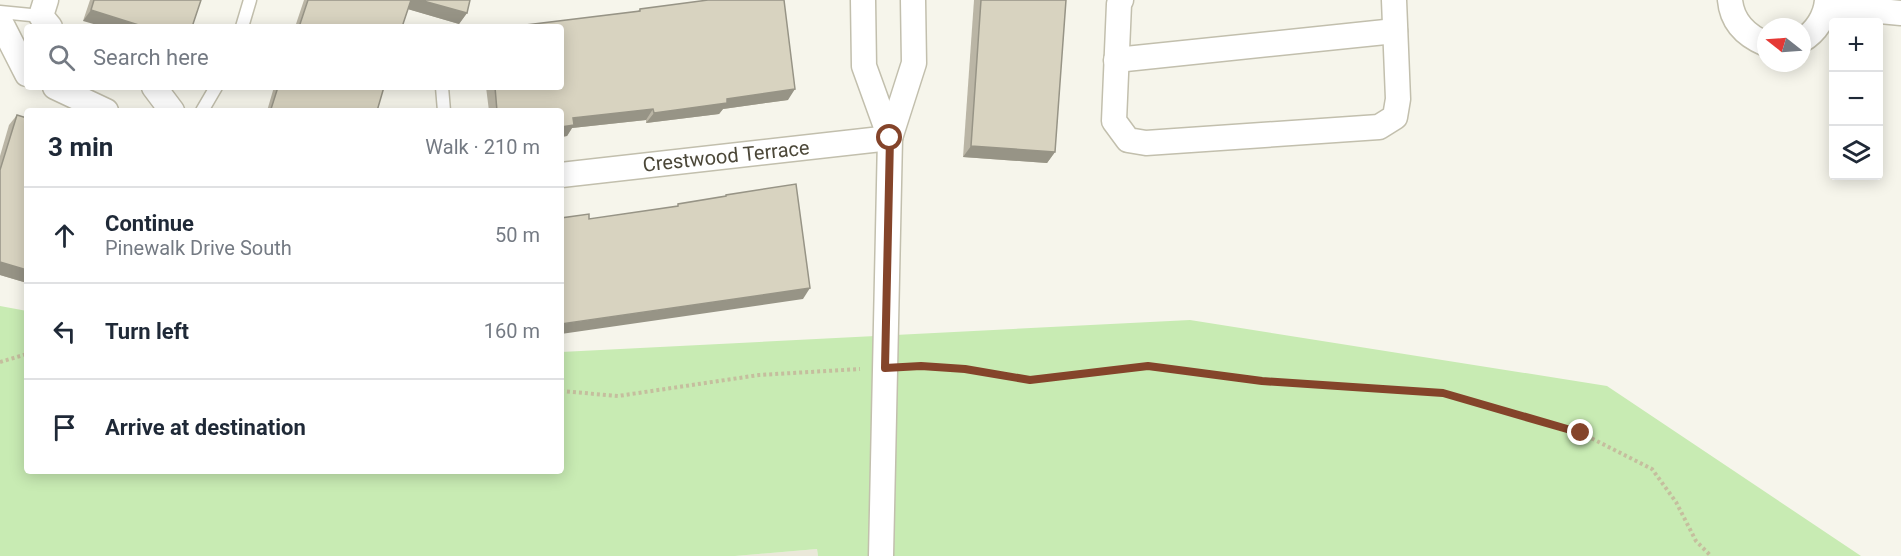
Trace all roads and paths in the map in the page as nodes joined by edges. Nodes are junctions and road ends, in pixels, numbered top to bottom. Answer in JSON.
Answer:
{"nodes":[{"id":1,"x":250,"y":0,"type":"edge"},
{"id":2,"x":863,"y":0,"type":"edge"},
{"id":3,"x":913,"y":0,"type":"edge"},
{"id":4,"x":1121,"y":0,"type":"edge"},
{"id":5,"x":1394,"y":0,"type":"edge"},
{"id":6,"x":1730,"y":0,"type":"edge"},
{"id":7,"x":1827,"y":3,"type":"edge"},
{"id":8,"x":0,"y":12,"type":"edge"},
{"id":9,"x":1901,"y":13,"type":"edge"},
{"id":10,"x":46,"y":14,"type":"edge"},
{"id":11,"x":0,"y":21,"type":"edge"},
{"id":12,"x":243,"y":24,"type":"edge"},
{"id":13,"x":1395,"y":31,"type":"junction"},
{"id":14,"x":1811,"y":32,"type":"edge"},
{"id":15,"x":1757,"y":40,"type":"edge"},
{"id":16,"x":1116,"y":60,"type":"junction"},
{"id":17,"x":24,"y":68,"type":"edge"},
{"id":18,"x":61,"y":90,"type":"edge"},
{"id":19,"x":156,"y":90,"type":"edge"},
{"id":20,"x":214,"y":90,"type":"edge"},
{"id":21,"x":442,"y":90,"type":"edge"},
{"id":22,"x":100,"y":108,"type":"edge"},
{"id":23,"x":170,"y":108,"type":"edge"},
{"id":24,"x":204,"y":108,"type":"edge"},
{"id":25,"x":444,"y":108,"type":"edge"},
{"id":26,"x":890,"y":138,"type":"junction"},
{"id":27,"x":564,"y":175,"type":"edge"},
{"id":28,"x":24,"y":355,"type":"edge"},
{"id":29,"x":0,"y":362,"type":"edge"},
{"id":30,"x":885,"y":368,"type":"junction"},
{"id":31,"x":564,"y":391,"type":"edge"},
{"id":32,"x":881,"y":556,"type":"edge"},
{"id":33,"x":1711,"y":556,"type":"edge"}],
"edges":[{"from":1,"to":12,"type":"lane"},
{"from":2,"to":26,"type":"street"},
{"from":3,"to":26,"type":"street"},
{"from":4,"to":16,"type":"street"},
{"from":5,"to":13,"type":"street"},
{"from":6,"to":15,"type":"street"},
{"from":7,"to":9,"type":"street"},
{"from":7,"to":14,"type":"street"},
{"from":8,"to":10,"type":"lane"},
{"from":11,"to":17,"type":"street"},
{"from":13,"to":16,"type":"street"},
{"from":13,"to":16,"type":"street"},
{"from":18,"to":22,"type":"street"},
{"from":19,"to":23,"type":"street"},
{"from":20,"to":24,"type":"lane"},
{"from":21,"to":25,"type":"lane"},
{"from":26,"to":27,"type":"street","name":"Crestwood Terrace"},
{"from":26,"to":30,"type":"street"},
{"from":28,"to":29,"type":"path"},
{"from":30,"to":31,"type":"path"},
{"from":30,"to":32,"type":"street"},
{"from":30,"to":33,"type":"path"}]}
